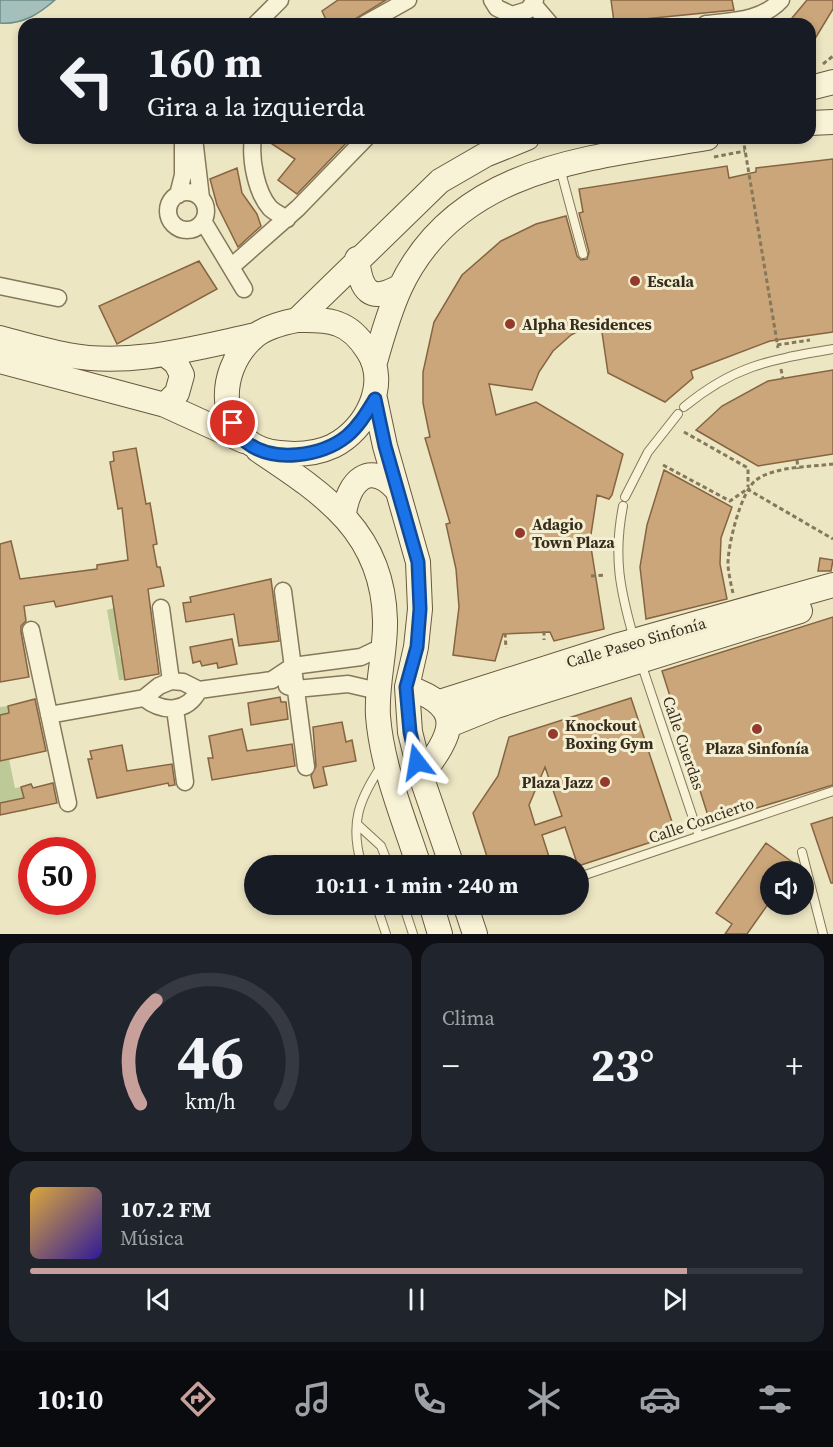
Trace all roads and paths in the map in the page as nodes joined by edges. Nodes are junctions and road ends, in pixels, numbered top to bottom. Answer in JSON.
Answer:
{"nodes":[{"id":1,"x":279,"y":0,"type":"edge"},
{"id":2,"x":408,"y":0,"type":"edge"},
{"id":3,"x":781,"y":0,"type":"edge"},
{"id":4,"x":531,"y":9,"type":"edge"},
{"id":5,"x":496,"y":11,"type":"edge"},
{"id":6,"x":262,"y":18,"type":"edge"},
{"id":7,"x":375,"y":18,"type":"edge"},
{"id":8,"x":749,"y":18,"type":"edge"},
{"id":9,"x":833,"y":82,"type":"edge"},
{"id":10,"x":816,"y":86,"type":"edge"},
{"id":11,"x":833,"y":122,"type":"edge"},
{"id":12,"x":816,"y":123,"type":"edge"},
{"id":13,"x":183,"y":144,"type":"edge"},
{"id":14,"x":195,"y":144,"type":"edge"},
{"id":15,"x":253,"y":144,"type":"edge"},
{"id":16,"x":360,"y":144,"type":"edge"},
{"id":17,"x":509,"y":144,"type":"edge"},
{"id":18,"x":673,"y":144,"type":"edge"},
{"id":19,"x":744,"y":144,"type":"edge"},
{"id":20,"x":559,"y":164,"type":"junction"},
{"id":21,"x":178,"y":195,"type":"junction"},
{"id":22,"x":201,"y":198,"type":"junction"},
{"id":23,"x":287,"y":219,"type":"junction"},
{"id":24,"x":203,"y":221,"type":"junction"},
{"id":25,"x":583,"y":254,"type":"dead end"},
{"id":26,"x":357,"y":259,"type":"junction"},
{"id":27,"x":231,"y":267,"type":"junction"},
{"id":28,"x":0,"y":286,"type":"edge"},
{"id":29,"x":401,"y":286,"type":"junction"},
{"id":30,"x":244,"y":289,"type":"dead end"},
{"id":31,"x":58,"y":298,"type":"dead end"},
{"id":32,"x":297,"y":320,"type":"junction"},
{"id":33,"x":256,"y":335,"type":"junction"},
{"id":34,"x":0,"y":338,"type":"edge"},
{"id":35,"x":811,"y":340,"type":"dead end"},
{"id":36,"x":777,"y":345,"type":"junction"},
{"id":37,"x":833,"y":349,"type":"edge"},
{"id":38,"x":166,"y":355,"type":"junction"},
{"id":39,"x":780,"y":358,"type":"junction"},
{"id":40,"x":0,"y":362,"type":"edge"},
{"id":41,"x":375,"y":362,"type":"junction"},
{"id":42,"x":783,"y":379,"type":"dead end"},
{"id":43,"x":375,"y":399,"type":"junction"},
{"id":44,"x":165,"y":405,"type":"junction"},
{"id":45,"x":684,"y":432,"type":"dead end"},
{"id":46,"x":251,"y":445,"type":"junction"},
{"id":47,"x":797,"y":460,"type":"dead end"},
{"id":48,"x":833,"y":464,"type":"edge"},
{"id":49,"x":663,"y":465,"type":"dead end"},
{"id":50,"x":798,"y":469,"type":"junction"},
{"id":51,"x":747,"y":489,"type":"junction"},
{"id":52,"x":397,"y":490,"type":"junction"},
{"id":53,"x":344,"y":514,"type":"junction"},
{"id":54,"x":833,"y":539,"type":"edge"},
{"id":55,"x":605,"y":575,"type":"dead end"},
{"id":56,"x":591,"y":576,"type":"dead end"},
{"id":57,"x":833,"y":585,"type":"edge"},
{"id":58,"x":284,"y":591,"type":"dead end"},
{"id":59,"x":735,"y":597,"type":"dead end"},
{"id":60,"x":833,"y":601,"type":"edge"},
{"id":61,"x":161,"y":608,"type":"dead end"},
{"id":62,"x":31,"y":630,"type":"dead end"},
{"id":63,"x":543,"y":632,"type":"dead end"},
{"id":64,"x":505,"y":633,"type":"dead end"},
{"id":65,"x":544,"y":640,"type":"dead end"},
{"id":66,"x":384,"y":646,"type":"junction"},
{"id":67,"x":506,"y":648,"type":"dead end"},
{"id":68,"x":638,"y":651,"type":"junction"},
{"id":69,"x":349,"y":659,"type":"junction"},
{"id":70,"x":293,"y":666,"type":"junction"},
{"id":71,"x":272,"y":680,"type":"junction"},
{"id":72,"x":171,"y":681,"type":"junction"},
{"id":73,"x":348,"y":684,"type":"junction"},
{"id":74,"x":406,"y":687,"type":"junction"},
{"id":75,"x":296,"y":689,"type":"junction"},
{"id":76,"x":199,"y":690,"type":"junction"},
{"id":77,"x":378,"y":691,"type":"junction"},
{"id":78,"x":144,"y":698,"type":"junction"},
{"id":79,"x":440,"y":702,"type":"junction"},
{"id":80,"x":175,"y":710,"type":"junction"},
{"id":81,"x":49,"y":714,"type":"junction"},
{"id":82,"x":449,"y":725,"type":"junction"},
{"id":83,"x":385,"y":760,"type":"junction"},
{"id":84,"x":306,"y":767,"type":"dead end"},
{"id":85,"x":421,"y":776,"type":"junction"},
{"id":86,"x":185,"y":782,"type":"dead end"},
{"id":87,"x":833,"y":791,"type":"edge"},
{"id":88,"x":68,"y":803,"type":"dead end"},
{"id":89,"x":357,"y":824,"type":"junction"},
{"id":90,"x":699,"y":836,"type":"junction"},
{"id":91,"x":802,"y":852,"type":"dead end"},
{"id":92,"x":359,"y":855,"type":"edge"},
{"id":93,"x":384,"y":855,"type":"edge"},
{"id":94,"x":415,"y":855,"type":"edge"},
{"id":95,"x":448,"y":855,"type":"edge"},
{"id":96,"x":589,"y":874,"type":"edge"},
{"id":97,"x":380,"y":915,"type":"edge"},
{"id":98,"x":407,"y":915,"type":"edge"},
{"id":99,"x":434,"y":915,"type":"edge"},
{"id":100,"x":386,"y":934,"type":"edge"},
{"id":101,"x":413,"y":934,"type":"edge"},
{"id":102,"x":440,"y":934,"type":"edge"},
{"id":103,"x":823,"y":934,"type":"edge"}],
"edges":[{"from":1,"to":6,"type":"street"},
{"from":2,"to":7,"type":"street"},
{"from":3,"to":8,"type":"street"},
{"from":4,"to":5,"type":"street"},
{"from":9,"to":10,"type":"main road"},
{"from":11,"to":12,"type":"main road"},
{"from":13,"to":21,"type":"street"},
{"from":14,"to":22,"type":"street"},
{"from":15,"to":23,"type":"street"},
{"from":16,"to":23,"type":"street"},
{"from":17,"to":26,"type":"main road"},
{"from":18,"to":20,"type":"main road"},
{"from":19,"to":36,"type":"path"},
{"from":20,"to":25,"type":"lane"},
{"from":20,"to":29,"type":"main road"},
{"from":21,"to":22,"type":"street"},
{"from":21,"to":24,"type":"street"},
{"from":22,"to":24,"type":"street"},
{"from":23,"to":27,"type":"street"},
{"from":24,"to":27,"type":"street"},
{"from":26,"to":29,"type":"main road"},
{"from":26,"to":32,"type":"main road"},
{"from":27,"to":30,"type":"street"},
{"from":28,"to":31,"type":"street"},
{"from":29,"to":41,"type":"main road"},
{"from":32,"to":33,"type":"main road"},
{"from":32,"to":41,"type":"main road"},
{"from":33,"to":38,"type":"main road"},
{"from":33,"to":46,"type":"main road"},
{"from":34,"to":38,"type":"main road"},
{"from":35,"to":36,"type":"path"},
{"from":36,"to":39,"type":"path"},
{"from":37,"to":39,"type":"lane","name":"Calle Cuerdas"},
{"from":38,"to":44,"type":"main road"},
{"from":39,"to":42,"type":"path"},
{"from":39,"to":68,"type":"lane","name":"Calle Cuerdas"},
{"from":40,"to":44,"type":"main road"},
{"from":41,"to":43,"type":"main road"},
{"from":43,"to":46,"type":"main road"},
{"from":43,"to":52,"type":"main road"},
{"from":44,"to":46,"type":"main road"},
{"from":45,"to":51,"type":"path"},
{"from":46,"to":53,"type":"main road"},
{"from":47,"to":50,"type":"path"},
{"from":48,"to":50,"type":"path"},
{"from":49,"to":51,"type":"path"},
{"from":50,"to":51,"type":"path"},
{"from":51,"to":54,"type":"path"},
{"from":51,"to":59,"type":"path"},
{"from":52,"to":53,"type":"main road"},
{"from":52,"to":74,"type":"main road"},
{"from":53,"to":66,"type":"main road"},
{"from":55,"to":56,"type":"path"},
{"from":57,"to":68,"type":"main road","name":"Calle Paseo Sinfonía"},
{"from":58,"to":70,"type":"street"},
{"from":60,"to":68,"type":"main road","name":"Calle Paseo Sinfonía"},
{"from":61,"to":72,"type":"street"},
{"from":62,"to":81,"type":"street"},
{"from":63,"to":65,"type":"path"},
{"from":64,"to":67,"type":"path"},
{"from":66,"to":69,"type":"street"},
{"from":66,"to":77,"type":"main road"},
{"from":68,"to":79,"type":"main road","name":"Calle Paseo Sinfonía"},
{"from":68,"to":82,"type":"main road","name":"Calle Paseo Sinfonía"},
{"from":68,"to":90,"type":"lane","name":"Calle Cuerdas"},
{"from":69,"to":70,"type":"street"},
{"from":69,"to":73,"type":"street"},
{"from":70,"to":71,"type":"street"},
{"from":70,"to":75,"type":"street"},
{"from":71,"to":75,"type":"street"},
{"from":71,"to":76,"type":"street"},
{"from":72,"to":76,"type":"street"},
{"from":72,"to":78,"type":"street"},
{"from":73,"to":75,"type":"street"},
{"from":73,"to":77,"type":"street"},
{"from":74,"to":79,"type":"main road"},
{"from":74,"to":85,"type":"main road"},
{"from":75,"to":84,"type":"street"},
{"from":76,"to":80,"type":"street"},
{"from":77,"to":83,"type":"main road"},
{"from":78,"to":80,"type":"street"},
{"from":78,"to":81,"type":"street"},
{"from":79,"to":82,"type":"main road"},
{"from":80,"to":86,"type":"street"},
{"from":81,"to":88,"type":"street"},
{"from":82,"to":85,"type":"main road"},
{"from":83,"to":89,"type":"lane"},
{"from":83,"to":94,"type":"main road"},
{"from":85,"to":95,"type":"main road"},
{"from":87,"to":90,"type":"lane","name":"Calle Concierto"},
{"from":89,"to":92,"type":"lane"},
{"from":89,"to":93,"type":"lane"},
{"from":90,"to":96,"type":"lane","name":"Calle Concierto"},
{"from":91,"to":103,"type":"lane"},
{"from":97,"to":100,"type":"lane"},
{"from":98,"to":101,"type":"lane"},
{"from":99,"to":102,"type":"main road"}]}
